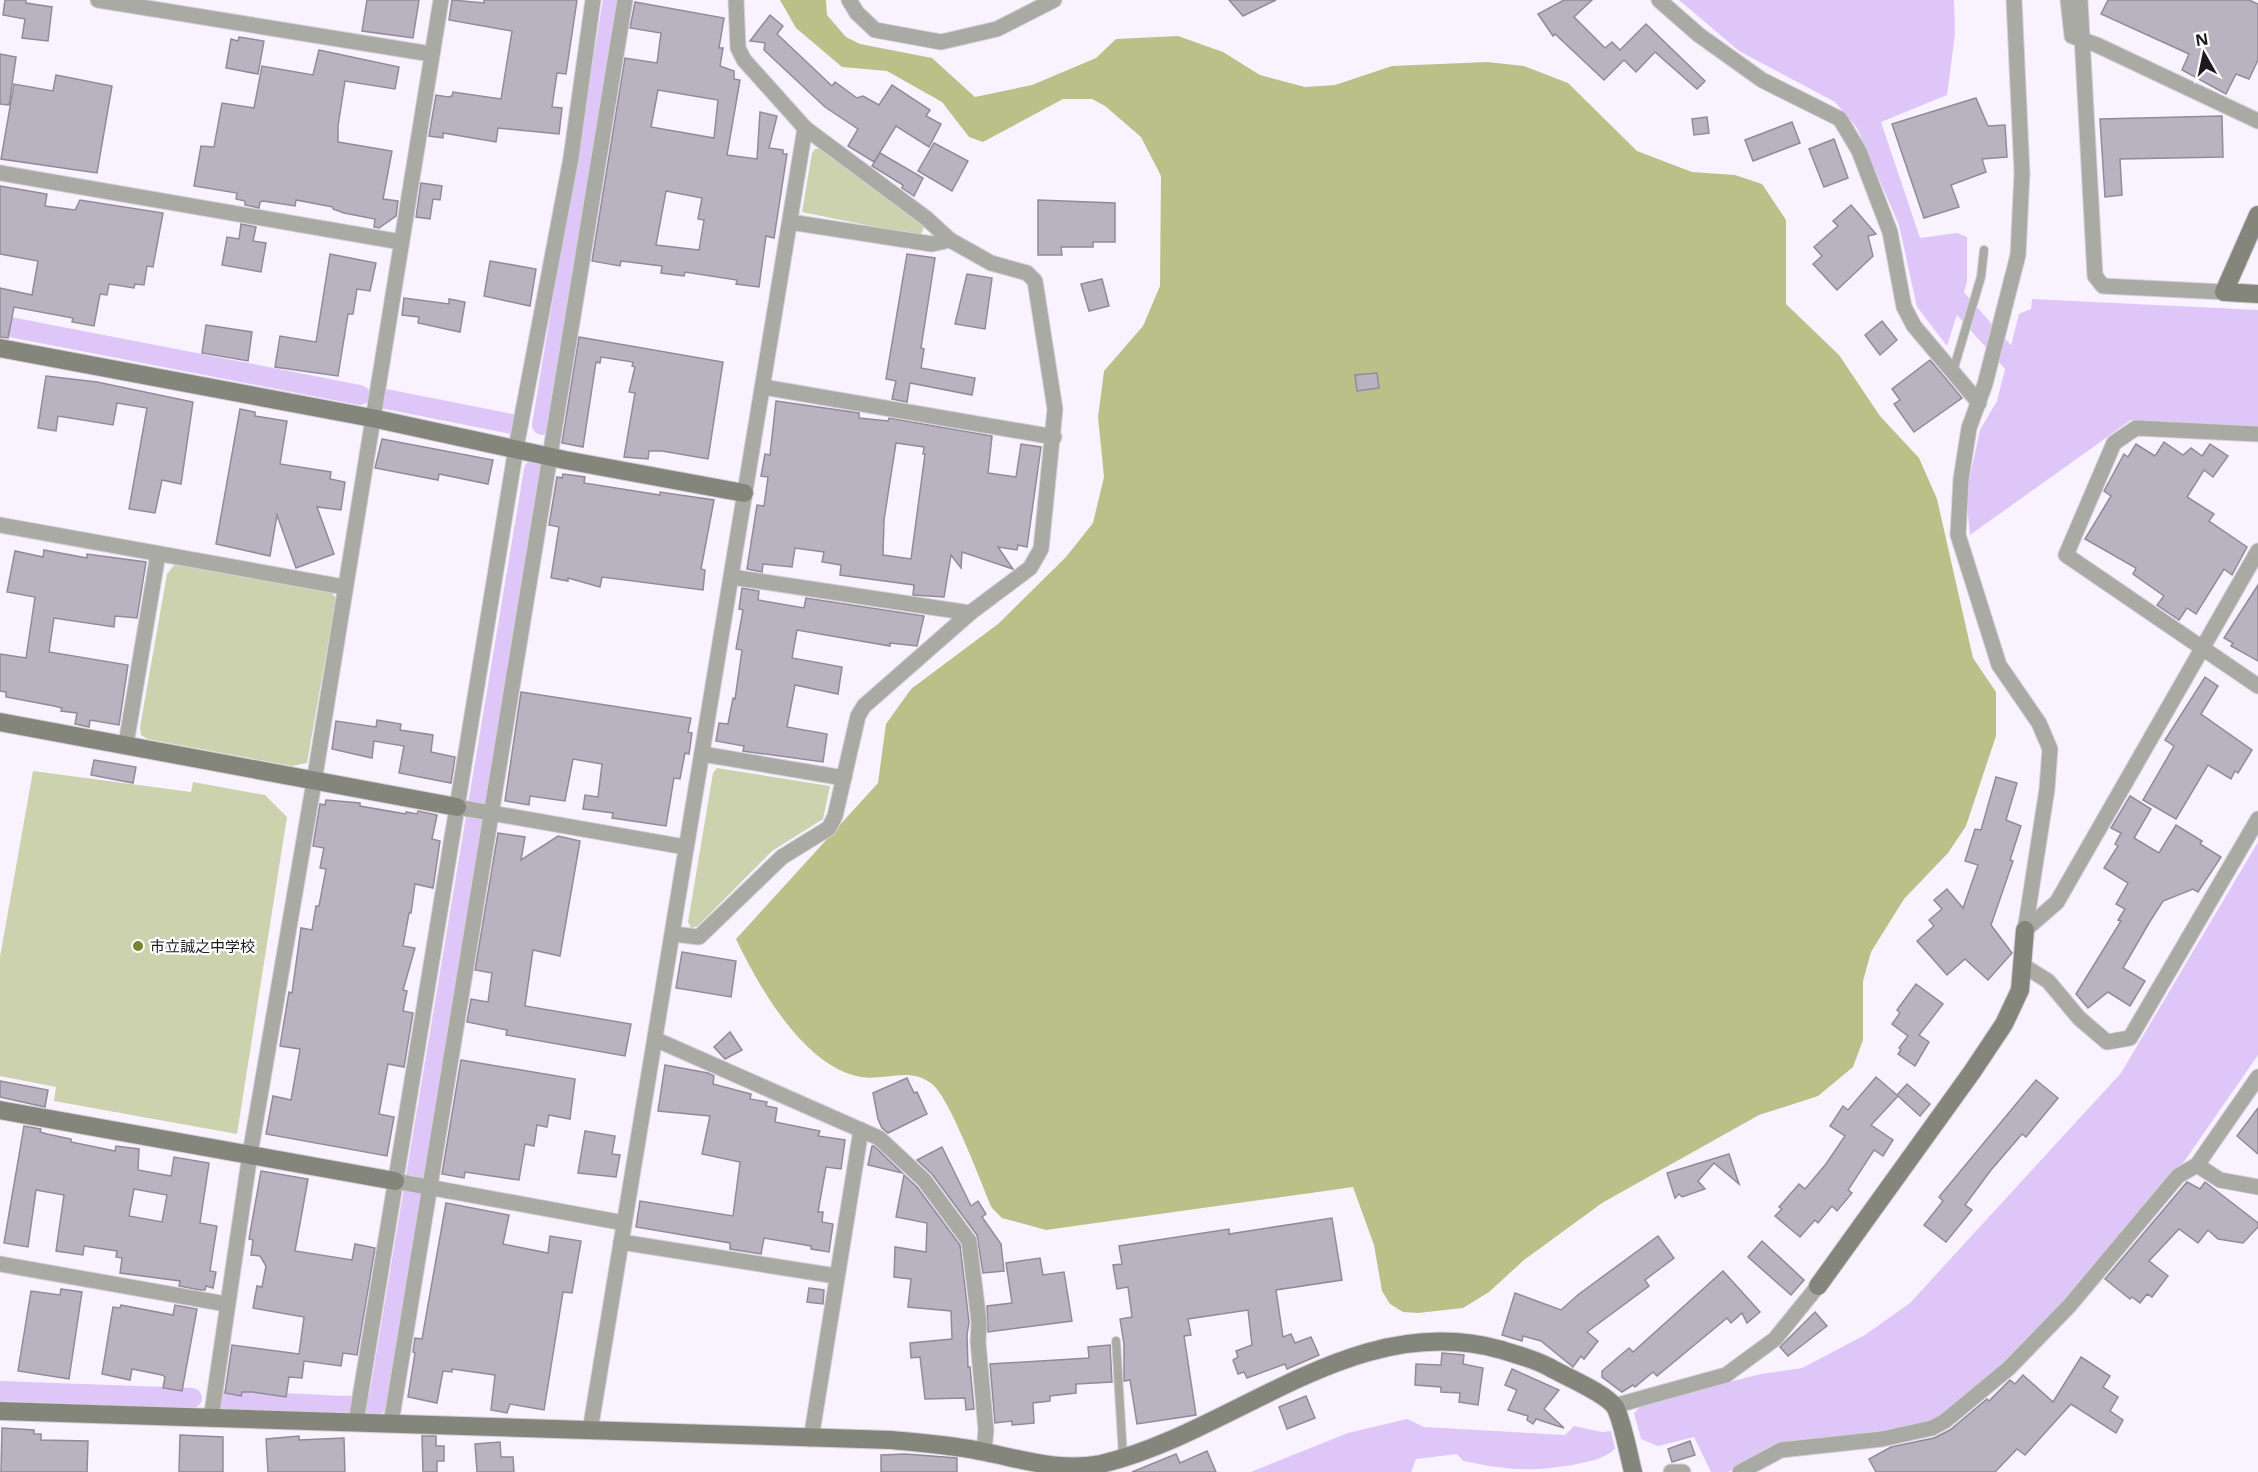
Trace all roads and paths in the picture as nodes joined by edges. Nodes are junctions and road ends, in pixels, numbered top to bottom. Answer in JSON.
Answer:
{"nodes":[{"id":1,"x":98,"y":0,"type":"edge"},
{"id":2,"x":441,"y":0,"type":"edge"},
{"id":3,"x":593,"y":0,"type":"edge"},
{"id":4,"x":625,"y":0,"type":"edge"},
{"id":5,"x":736,"y":0,"type":"edge"},
{"id":6,"x":849,"y":0,"type":"edge"},
{"id":7,"x":1054,"y":0,"type":"edge"},
{"id":8,"x":1659,"y":0,"type":"edge"},
{"id":9,"x":2014,"y":0,"type":"edge"},
{"id":10,"x":2068,"y":0,"type":"edge"},
{"id":11,"x":2080,"y":0,"type":"edge"},
{"id":12,"x":2082,"y":41,"type":"junction"},
{"id":13,"x":431,"y":54,"type":"junction"},
{"id":14,"x":2258,"y":121,"type":"edge"},
{"id":15,"x":805,"y":128,"type":"junction"},
{"id":16,"x":0,"y":173,"type":"edge"},
{"id":17,"x":2258,"y":215,"type":"edge"},
{"id":18,"x":790,"y":222,"type":"junction"},
{"id":19,"x":950,"y":240,"type":"junction"},
{"id":20,"x":401,"y":242,"type":"junction"},
{"id":21,"x":1984,"y":250,"type":"dead end"},
{"id":22,"x":2224,"y":292,"type":"junction"},
{"id":23,"x":2258,"y":294,"type":"edge"},
{"id":24,"x":0,"y":348,"type":"edge"},
{"id":25,"x":1955,"y":365,"type":"junction"},
{"id":26,"x":763,"y":387,"type":"junction"},
{"id":27,"x":1979,"y":403,"type":"junction"},
{"id":28,"x":372,"y":417,"type":"junction"},
{"id":29,"x":2258,"y":434,"type":"edge"},
{"id":30,"x":1054,"y":437,"type":"junction"},
{"id":31,"x":521,"y":449,"type":"junction"},
{"id":32,"x":549,"y":454,"type":"junction"},
{"id":33,"x":744,"y":493,"type":"junction"},
{"id":34,"x":0,"y":525,"type":"edge"},
{"id":35,"x":2258,"y":551,"type":"edge"},
{"id":36,"x":158,"y":554,"type":"junction"},
{"id":37,"x":732,"y":577,"type":"junction"},
{"id":38,"x":344,"y":586,"type":"junction"},
{"id":39,"x":970,"y":613,"type":"junction"},
{"id":40,"x":2201,"y":648,"type":"junction"},
{"id":41,"x":2258,"y":686,"type":"edge"},
{"id":42,"x":0,"y":722,"type":"edge"},
{"id":43,"x":126,"y":744,"type":"junction"},
{"id":44,"x":702,"y":754,"type":"junction"},
{"id":45,"x":844,"y":778,"type":"junction"},
{"id":46,"x":314,"y":782,"type":"junction"},
{"id":47,"x":461,"y":808,"type":"junction"},
{"id":48,"x":488,"y":813,"type":"junction"},
{"id":49,"x":2258,"y":819,"type":"edge"},
{"id":50,"x":686,"y":847,"type":"junction"},
{"id":51,"x":2025,"y":930,"type":"junction"},
{"id":52,"x":673,"y":934,"type":"junction"},
{"id":53,"x":2024,"y":966,"type":"junction"},
{"id":54,"x":657,"y":1040,"type":"junction"},
{"id":55,"x":2258,"y":1077,"type":"edge"},
{"id":56,"x":0,"y":1110,"type":"edge"},
{"id":57,"x":861,"y":1130,"type":"junction"},
{"id":58,"x":249,"y":1154,"type":"junction"},
{"id":59,"x":2197,"y":1165,"type":"junction"},
{"id":60,"x":401,"y":1181,"type":"junction"},
{"id":61,"x":428,"y":1186,"type":"junction"},
{"id":62,"x":2258,"y":1187,"type":"edge"},
{"id":63,"x":624,"y":1223,"type":"junction"},
{"id":64,"x":621,"y":1242,"type":"junction"},
{"id":65,"x":0,"y":1264,"type":"edge"},
{"id":66,"x":836,"y":1276,"type":"junction"},
{"id":67,"x":1818,"y":1286,"type":"joint"},
{"id":68,"x":226,"y":1304,"type":"junction"},
{"id":69,"x":1116,"y":1341,"type":"dead end"},
{"id":70,"x":1614,"y":1406,"type":"junction"},
{"id":71,"x":358,"y":1410,"type":"junction"},
{"id":72,"x":0,"y":1411,"type":"edge"},
{"id":73,"x":211,"y":1419,"type":"junction"},
{"id":74,"x":391,"y":1424,"type":"junction"},
{"id":75,"x":590,"y":1431,"type":"junction"},
{"id":76,"x":811,"y":1439,"type":"junction"},
{"id":77,"x":984,"y":1451,"type":"junction"},
{"id":78,"x":1123,"y":1458,"type":"junction"},
{"id":79,"x":1047,"y":1469,"type":"edge"},
{"id":80,"x":1628,"y":1472,"type":"edge"},
{"id":81,"x":1671,"y":1472,"type":"edge"},
{"id":82,"x":1683,"y":1472,"type":"edge"},
{"id":83,"x":1740,"y":1472,"type":"edge"}],
"edges":[{"from":1,"to":13,"type":"street"},
{"from":2,"to":13,"type":"street"},
{"from":3,"to":31,"type":"street"},
{"from":4,"to":32,"type":"street"},
{"from":5,"to":15,"type":"street"},
{"from":6,"to":7,"type":"street"},
{"from":8,"to":25,"type":"street"},
{"from":9,"to":27,"type":"street"},
{"from":10,"to":12,"type":"street"},
{"from":11,"to":12,"type":"street"},
{"from":12,"to":14,"type":"street"},
{"from":12,"to":22,"type":"street"},
{"from":13,"to":20,"type":"street"},
{"from":15,"to":18,"type":"street"},
{"from":15,"to":19,"type":"street"},
{"from":16,"to":20,"type":"street"},
{"from":17,"to":22,"type":"street"},
{"from":18,"to":19,"type":"street"},
{"from":18,"to":26,"type":"street"},
{"from":19,"to":30,"type":"street"},
{"from":20,"to":28,"type":"street"},
{"from":21,"to":25,"type":"lane"},
{"from":22,"to":23,"type":"street"},
{"from":24,"to":28,"type":"street"},
{"from":25,"to":27,"type":"street"},
{"from":26,"to":30,"type":"street"},
{"from":26,"to":33,"type":"street"},
{"from":27,"to":51,"type":"street"},
{"from":28,"to":31,"type":"street"},
{"from":28,"to":38,"type":"street"},
{"from":29,"to":40,"type":"street"},
{"from":30,"to":39,"type":"street"},
{"from":31,"to":32,"type":"street"},
{"from":31,"to":47,"type":"street"},
{"from":32,"to":33,"type":"street"},
{"from":32,"to":48,"type":"street"},
{"from":33,"to":37,"type":"street"},
{"from":34,"to":36,"type":"street"},
{"from":35,"to":40,"type":"street"},
{"from":36,"to":38,"type":"street"},
{"from":36,"to":43,"type":"street"},
{"from":37,"to":39,"type":"street"},
{"from":37,"to":44,"type":"street"},
{"from":38,"to":46,"type":"street"},
{"from":39,"to":45,"type":"street"},
{"from":40,"to":41,"type":"street"},
{"from":40,"to":51,"type":"street"},
{"from":42,"to":43,"type":"street"},
{"from":43,"to":46,"type":"street"},
{"from":44,"to":45,"type":"street"},
{"from":44,"to":50,"type":"street"},
{"from":45,"to":52,"type":"street"},
{"from":46,"to":47,"type":"street"},
{"from":46,"to":58,"type":"street"},
{"from":47,"to":48,"type":"street"},
{"from":47,"to":60,"type":"street"},
{"from":48,"to":50,"type":"street"},
{"from":48,"to":61,"type":"street"},
{"from":49,"to":53,"type":"street"},
{"from":50,"to":52,"type":"street"},
{"from":51,"to":53,"type":"street"},
{"from":52,"to":54,"type":"street"},
{"from":53,"to":67,"type":"street"},
{"from":54,"to":57,"type":"street"},
{"from":54,"to":63,"type":"street"},
{"from":55,"to":59,"type":"street"},
{"from":56,"to":58,"type":"street"},
{"from":57,"to":66,"type":"street"},
{"from":57,"to":77,"type":"street"},
{"from":58,"to":60,"type":"street"},
{"from":58,"to":68,"type":"street"},
{"from":59,"to":62,"type":"street"},
{"from":59,"to":83,"type":"street"},
{"from":60,"to":61,"type":"street"},
{"from":60,"to":71,"type":"street"},
{"from":61,"to":63,"type":"street"},
{"from":61,"to":74,"type":"street"},
{"from":63,"to":64,"type":"street"},
{"from":64,"to":66,"type":"street"},
{"from":64,"to":75,"type":"street"},
{"from":65,"to":68,"type":"street"},
{"from":66,"to":76,"type":"street"},
{"from":67,"to":70,"type":"street"},
{"from":68,"to":73,"type":"street"},
{"from":69,"to":78,"type":"lane"},
{"from":70,"to":78,"type":"street"},
{"from":70,"to":80,"type":"street"},
{"from":71,"to":73,"type":"street"},
{"from":71,"to":74,"type":"street"},
{"from":72,"to":73,"type":"street"},
{"from":74,"to":75,"type":"street"},
{"from":75,"to":76,"type":"street"},
{"from":76,"to":77,"type":"street"},
{"from":77,"to":79,"type":"street"},
{"from":78,"to":79,"type":"street"},
{"from":81,"to":82,"type":"street"}]}
